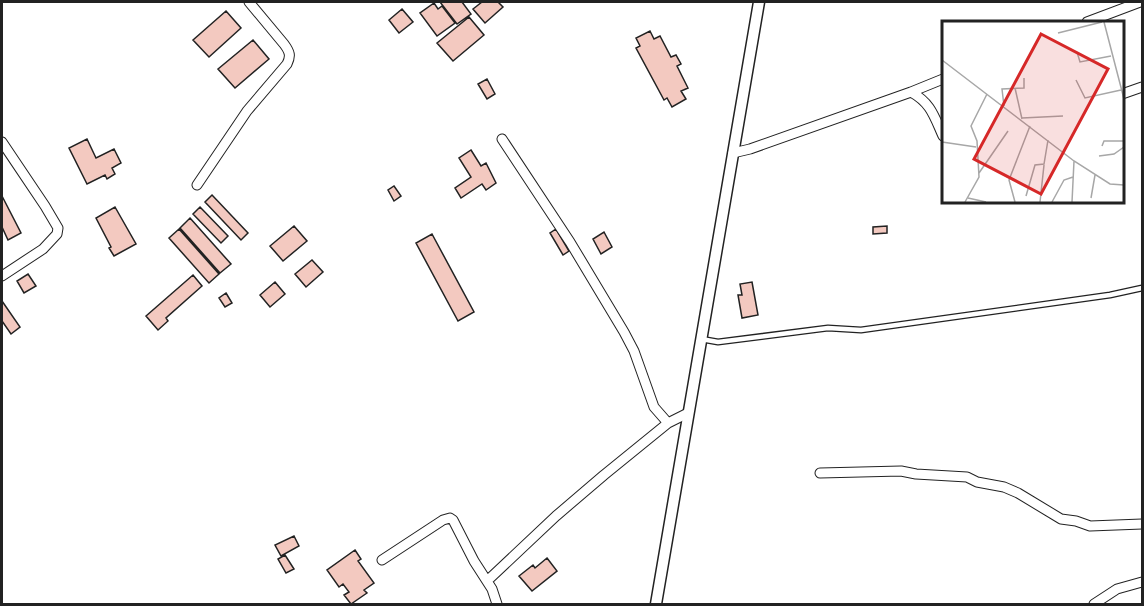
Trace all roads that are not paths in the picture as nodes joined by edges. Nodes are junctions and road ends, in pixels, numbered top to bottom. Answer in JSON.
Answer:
{"nodes":[{"id":1,"x":249,"y":2,"type":"edge"},
{"id":2,"x":759,"y":2,"type":"edge"},
{"id":3,"x":1140,"y":2,"type":"edge"},
{"id":4,"x":1090,"y":21,"type":"edge"},
{"id":5,"x":942,"y":80,"type":"edge"},
{"id":6,"x":1143,"y":87,"type":"edge"},
{"id":7,"x":911,"y":92,"type":"junction"},
{"id":8,"x":1123,"y":94,"type":"edge"},
{"id":9,"x":942,"y":134,"type":"edge"},
{"id":10,"x":502,"y":139,"type":"dead end"},
{"id":11,"x":2,"y":142,"type":"edge"},
{"id":12,"x":733,"y":153,"type":"junction"},
{"id":13,"x":197,"y":184,"type":"dead end"},
{"id":14,"x":2,"y":276,"type":"edge"},
{"id":15,"x":1143,"y":288,"type":"edge"},
{"id":16,"x":701,"y":339,"type":"junction"},
{"id":17,"x":688,"y":412,"type":"junction"},
{"id":18,"x":668,"y":423,"type":"junction"},
{"id":19,"x":820,"y":473,"type":"dead end"},
{"id":20,"x":1143,"y":524,"type":"edge"},
{"id":21,"x":382,"y":560,"type":"dead end"},
{"id":22,"x":487,"y":581,"type":"junction"},
{"id":23,"x":1143,"y":582,"type":"edge"},
{"id":24,"x":653,"y":603,"type":"edge"},
{"id":25,"x":497,"y":604,"type":"edge"},
{"id":26,"x":1094,"y":604,"type":"edge"}],
"edges":[{"from":1,"to":13,"type":"street"},
{"from":2,"to":12,"type":"street"},
{"from":3,"to":4,"type":"street"},
{"from":5,"to":7,"type":"street"},
{"from":6,"to":8,"type":"street"},
{"from":7,"to":9,"type":"street"},
{"from":7,"to":12,"type":"street"},
{"from":10,"to":18,"type":"street"},
{"from":11,"to":14,"type":"street"},
{"from":12,"to":16,"type":"street"},
{"from":15,"to":16,"type":"lane"},
{"from":16,"to":17,"type":"street"},
{"from":17,"to":18,"type":"street"},
{"from":17,"to":24,"type":"street"},
{"from":18,"to":22,"type":"street"},
{"from":19,"to":20,"type":"street"},
{"from":21,"to":22,"type":"street"},
{"from":22,"to":25,"type":"street"},
{"from":23,"to":26,"type":"street"}]}
